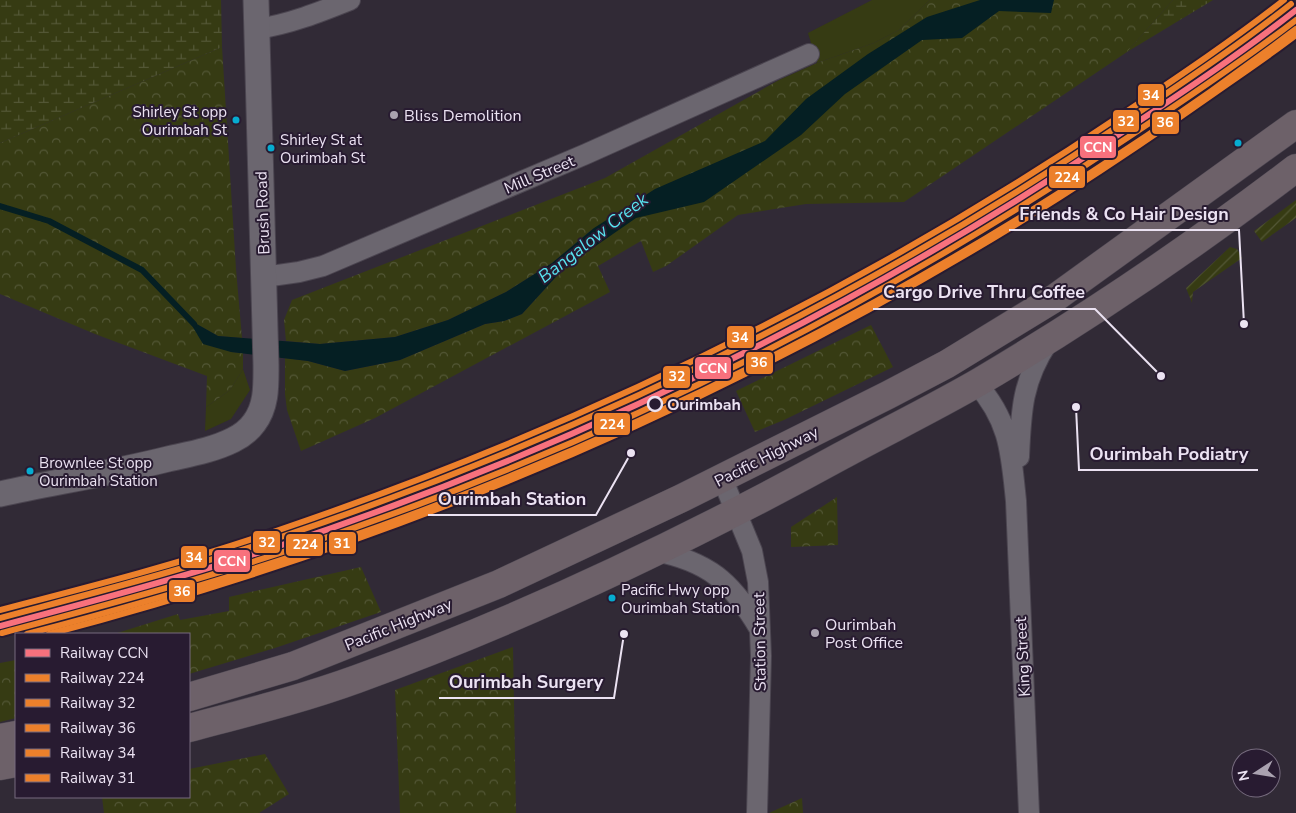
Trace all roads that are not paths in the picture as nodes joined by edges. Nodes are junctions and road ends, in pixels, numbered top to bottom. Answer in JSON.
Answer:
{"nodes":[{"id":1,"x":256,"y":0,"type":"edge"},
{"id":2,"x":350,"y":0,"type":"edge"},
{"id":3,"x":257,"y":29,"type":"junction"},
{"id":4,"x":809,"y":54,"type":"dead end"},
{"id":5,"x":1296,"y":124,"type":"edge"},
{"id":6,"x":1296,"y":168,"type":"edge"},
{"id":7,"x":264,"y":277,"type":"junction"},
{"id":8,"x":1051,"y":338,"type":"junction"},
{"id":9,"x":976,"y":383,"type":"junction"},
{"id":10,"x":722,"y":478,"type":"junction"},
{"id":11,"x":0,"y":494,"type":"edge"},
{"id":12,"x":1016,"y":501,"type":"junction"},
{"id":13,"x":736,"y":511,"type":"junction"},
{"id":14,"x":654,"y":551,"type":"junction"},
{"id":15,"x":760,"y":630,"type":"junction"},
{"id":16,"x":190,"y":697,"type":"edge"},
{"id":17,"x":190,"y":728,"type":"edge"},
{"id":18,"x":15,"y":736,"type":"edge"},
{"id":19,"x":0,"y":738,"type":"edge"},
{"id":20,"x":757,"y":813,"type":"edge"},
{"id":21,"x":1029,"y":813,"type":"edge"}],
"edges":[{"from":1,"to":3,"type":"street","name":"Brush Road"},
{"from":2,"to":3,"type":"street"},
{"from":3,"to":7,"type":"street","name":"Brush Road"},
{"from":4,"to":7,"type":"street","name":"Mill Street"},
{"from":5,"to":10,"type":"main road","name":"Pacific Highway"},
{"from":6,"to":8,"type":"main road"},
{"from":7,"to":11,"type":"street","name":"Brush Road"},
{"from":8,"to":9,"type":"main road"},
{"from":8,"to":12,"type":"street","name":"King Street"},
{"from":9,"to":12,"type":"street","name":"King Street"},
{"from":9,"to":13,"type":"main road"},
{"from":10,"to":13,"type":"street","name":"Station Street"},
{"from":10,"to":16,"type":"main road","name":"Pacific Highway"},
{"from":12,"to":21,"type":"street","name":"King Street"},
{"from":13,"to":14,"type":"main road"},
{"from":13,"to":15,"type":"street","name":"Station Street"},
{"from":14,"to":15,"type":"street"},
{"from":14,"to":17,"type":"main road"},
{"from":15,"to":20,"type":"street","name":"Station Street"},
{"from":18,"to":19,"type":"main road"}]}
